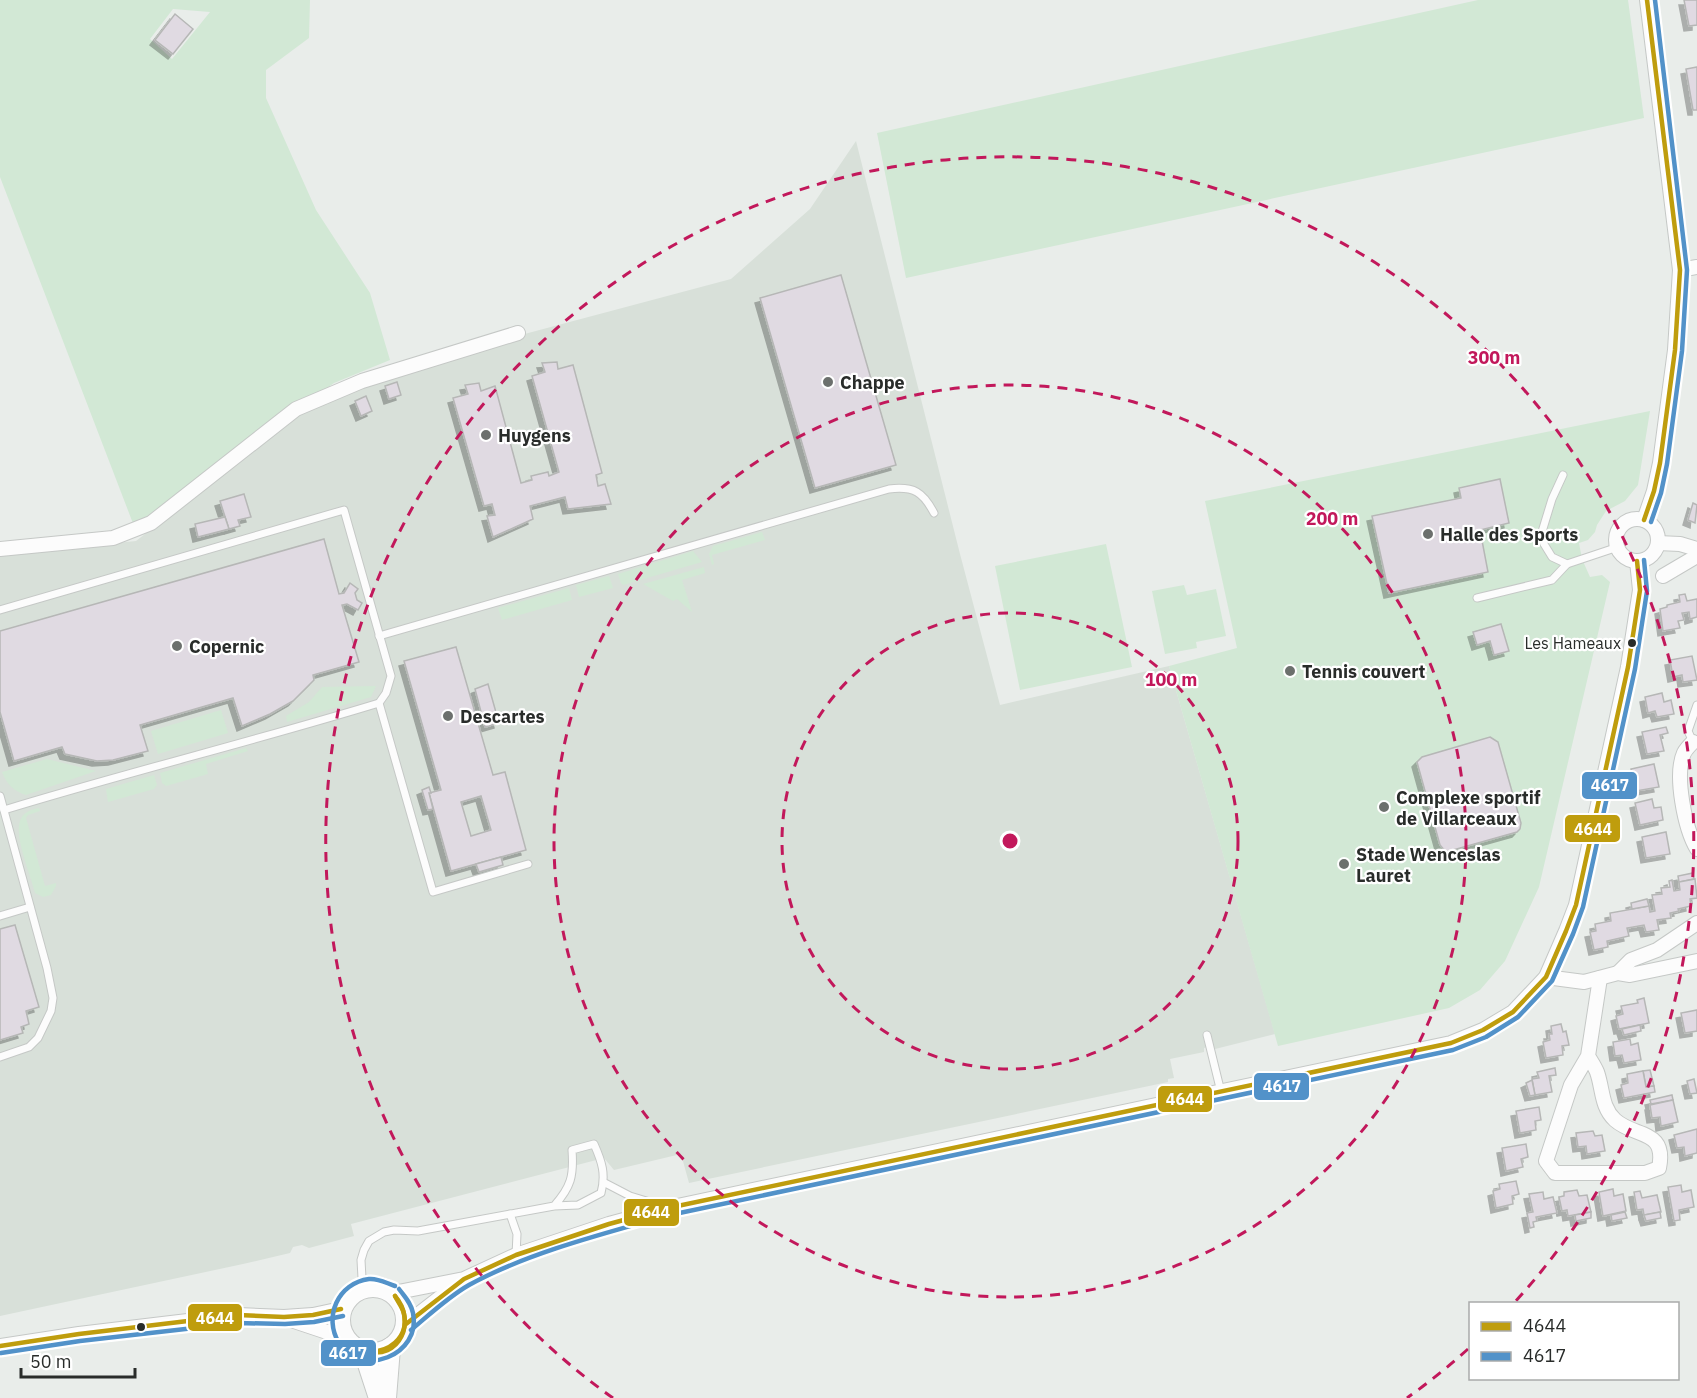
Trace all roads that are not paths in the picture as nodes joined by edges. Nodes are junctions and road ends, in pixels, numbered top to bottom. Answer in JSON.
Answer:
{"nodes":[{"id":1,"x":1647,"y":0,"type":"edge"},
{"id":2,"x":1697,"y":267,"type":"edge"},
{"id":3,"x":1680,"y":270,"type":"junction"},
{"id":4,"x":518,"y":333,"type":"dead end"},
{"id":5,"x":1563,"y":475,"type":"dead end"},
{"id":6,"x":934,"y":513,"type":"dead end"},
{"id":7,"x":1644,"y":520,"type":"junction"},
{"id":8,"x":1658,"y":543,"type":"junction"},
{"id":9,"x":1618,"y":547,"type":"junction"},
{"id":10,"x":0,"y":549,"type":"edge"},
{"id":11,"x":1697,"y":549,"type":"edge"},
{"id":12,"x":1697,"y":556,"type":"edge"},
{"id":13,"x":1637,"y":561,"type":"junction"},
{"id":14,"x":1566,"y":564,"type":"junction"},
{"id":15,"x":1663,"y":576,"type":"dead end"},
{"id":16,"x":1477,"y":598,"type":"dead end"},
{"id":17,"x":0,"y":610,"type":"edge"},
{"id":18,"x":379,"y":636,"type":"junction"},
{"id":19,"x":379,"y":703,"type":"junction"},
{"id":20,"x":1697,"y":705,"type":"edge"},
{"id":21,"x":1695,"y":742,"type":"edge"},
{"id":22,"x":0,"y":796,"type":"edge"},
{"id":23,"x":4,"y":810,"type":"junction"},
{"id":24,"x":1697,"y":849,"type":"edge"},
{"id":25,"x":528,"y":864,"type":"dead end"},
{"id":26,"x":30,"y":907,"type":"junction"},
{"id":27,"x":0,"y":916,"type":"edge"},
{"id":28,"x":1697,"y":923,"type":"edge"},
{"id":29,"x":1697,"y":961,"type":"edge"},
{"id":30,"x":1618,"y":973,"type":"junction"},
{"id":31,"x":1546,"y":977,"type":"junction"},
{"id":32,"x":1600,"y":978,"type":"junction"},
{"id":33,"x":1207,"y":1035,"type":"dead end"},
{"id":34,"x":1588,"y":1056,"type":"junction"},
{"id":35,"x":0,"y":1057,"type":"edge"},
{"id":36,"x":1221,"y":1092,"type":"junction"},
{"id":37,"x":605,"y":1183,"type":"junction"},
{"id":38,"x":554,"y":1206,"type":"junction"},
{"id":39,"x":668,"y":1208,"type":"junction"},
{"id":40,"x":510,"y":1214,"type":"junction"},
{"id":41,"x":516,"y":1255,"type":"junction"},
{"id":42,"x":464,"y":1279,"type":"junction"},
{"id":43,"x":365,"y":1287,"type":"junction"},
{"id":44,"x":393,"y":1293,"type":"junction"},
{"id":45,"x":341,"y":1309,"type":"junction"},
{"id":46,"x":284,"y":1317,"type":"junction"},
{"id":47,"x":406,"y":1324,"type":"junction"},
{"id":48,"x":345,"y":1338,"type":"junction"},
{"id":49,"x":0,"y":1346,"type":"edge"},
{"id":50,"x":390,"y":1348,"type":"junction"},
{"id":51,"x":364,"y":1352,"type":"junction"},
{"id":52,"x":379,"y":1398,"type":"edge"},
{"id":53,"x":386,"y":1398,"type":"edge"}],
"edges":[{"from":1,"to":3,"type":"street"},
{"from":2,"to":3,"type":"street"},
{"from":3,"to":7,"type":"street"},
{"from":4,"to":10,"type":"street"},
{"from":5,"to":14,"type":"lane"},
{"from":6,"to":18,"type":"lane"},
{"from":7,"to":8,"type":"street"},
{"from":7,"to":9,"type":"street"},
{"from":8,"to":11,"type":"street"},
{"from":8,"to":13,"type":"street"},
{"from":9,"to":13,"type":"street"},
{"from":9,"to":14,"type":"lane"},
{"from":12,"to":15,"type":"street"},
{"from":13,"to":31,"type":"street"},
{"from":14,"to":16,"type":"lane"},
{"from":17,"to":18,"type":"lane"},
{"from":18,"to":19,"type":"lane"},
{"from":19,"to":23,"type":"lane"},
{"from":19,"to":25,"type":"lane"},
{"from":20,"to":21,"type":"lane"},
{"from":21,"to":24,"type":"street"},
{"from":22,"to":23,"type":"lane"},
{"from":23,"to":26,"type":"lane"},
{"from":26,"to":27,"type":"lane"},
{"from":26,"to":35,"type":"lane"},
{"from":28,"to":30,"type":"street"},
{"from":29,"to":30,"type":"street"},
{"from":30,"to":32,"type":"street"},
{"from":31,"to":32,"type":"street"},
{"from":31,"to":36,"type":"street"},
{"from":32,"to":34,"type":"street"},
{"from":33,"to":36,"type":"lane"},
{"from":34,"to":34,"type":"street"},
{"from":36,"to":39,"type":"street"},
{"from":37,"to":38,"type":"lane"},
{"from":37,"to":38,"type":"lane"},
{"from":37,"to":39,"type":"lane"},
{"from":38,"to":40,"type":"lane"},
{"from":39,"to":41,"type":"street"},
{"from":40,"to":41,"type":"lane"},
{"from":40,"to":43,"type":"lane"},
{"from":41,"to":42,"type":"street"},
{"from":42,"to":44,"type":"street"},
{"from":42,"to":47,"type":"street"},
{"from":43,"to":44,"type":"street"},
{"from":43,"to":45,"type":"street"},
{"from":44,"to":47,"type":"street"},
{"from":45,"to":46,"type":"street"},
{"from":45,"to":48,"type":"street"},
{"from":46,"to":48,"type":"street"},
{"from":46,"to":49,"type":"street"},
{"from":47,"to":50,"type":"street"},
{"from":48,"to":51,"type":"street"},
{"from":50,"to":51,"type":"street"},
{"from":50,"to":53,"type":"street"},
{"from":51,"to":52,"type":"street"}]}
